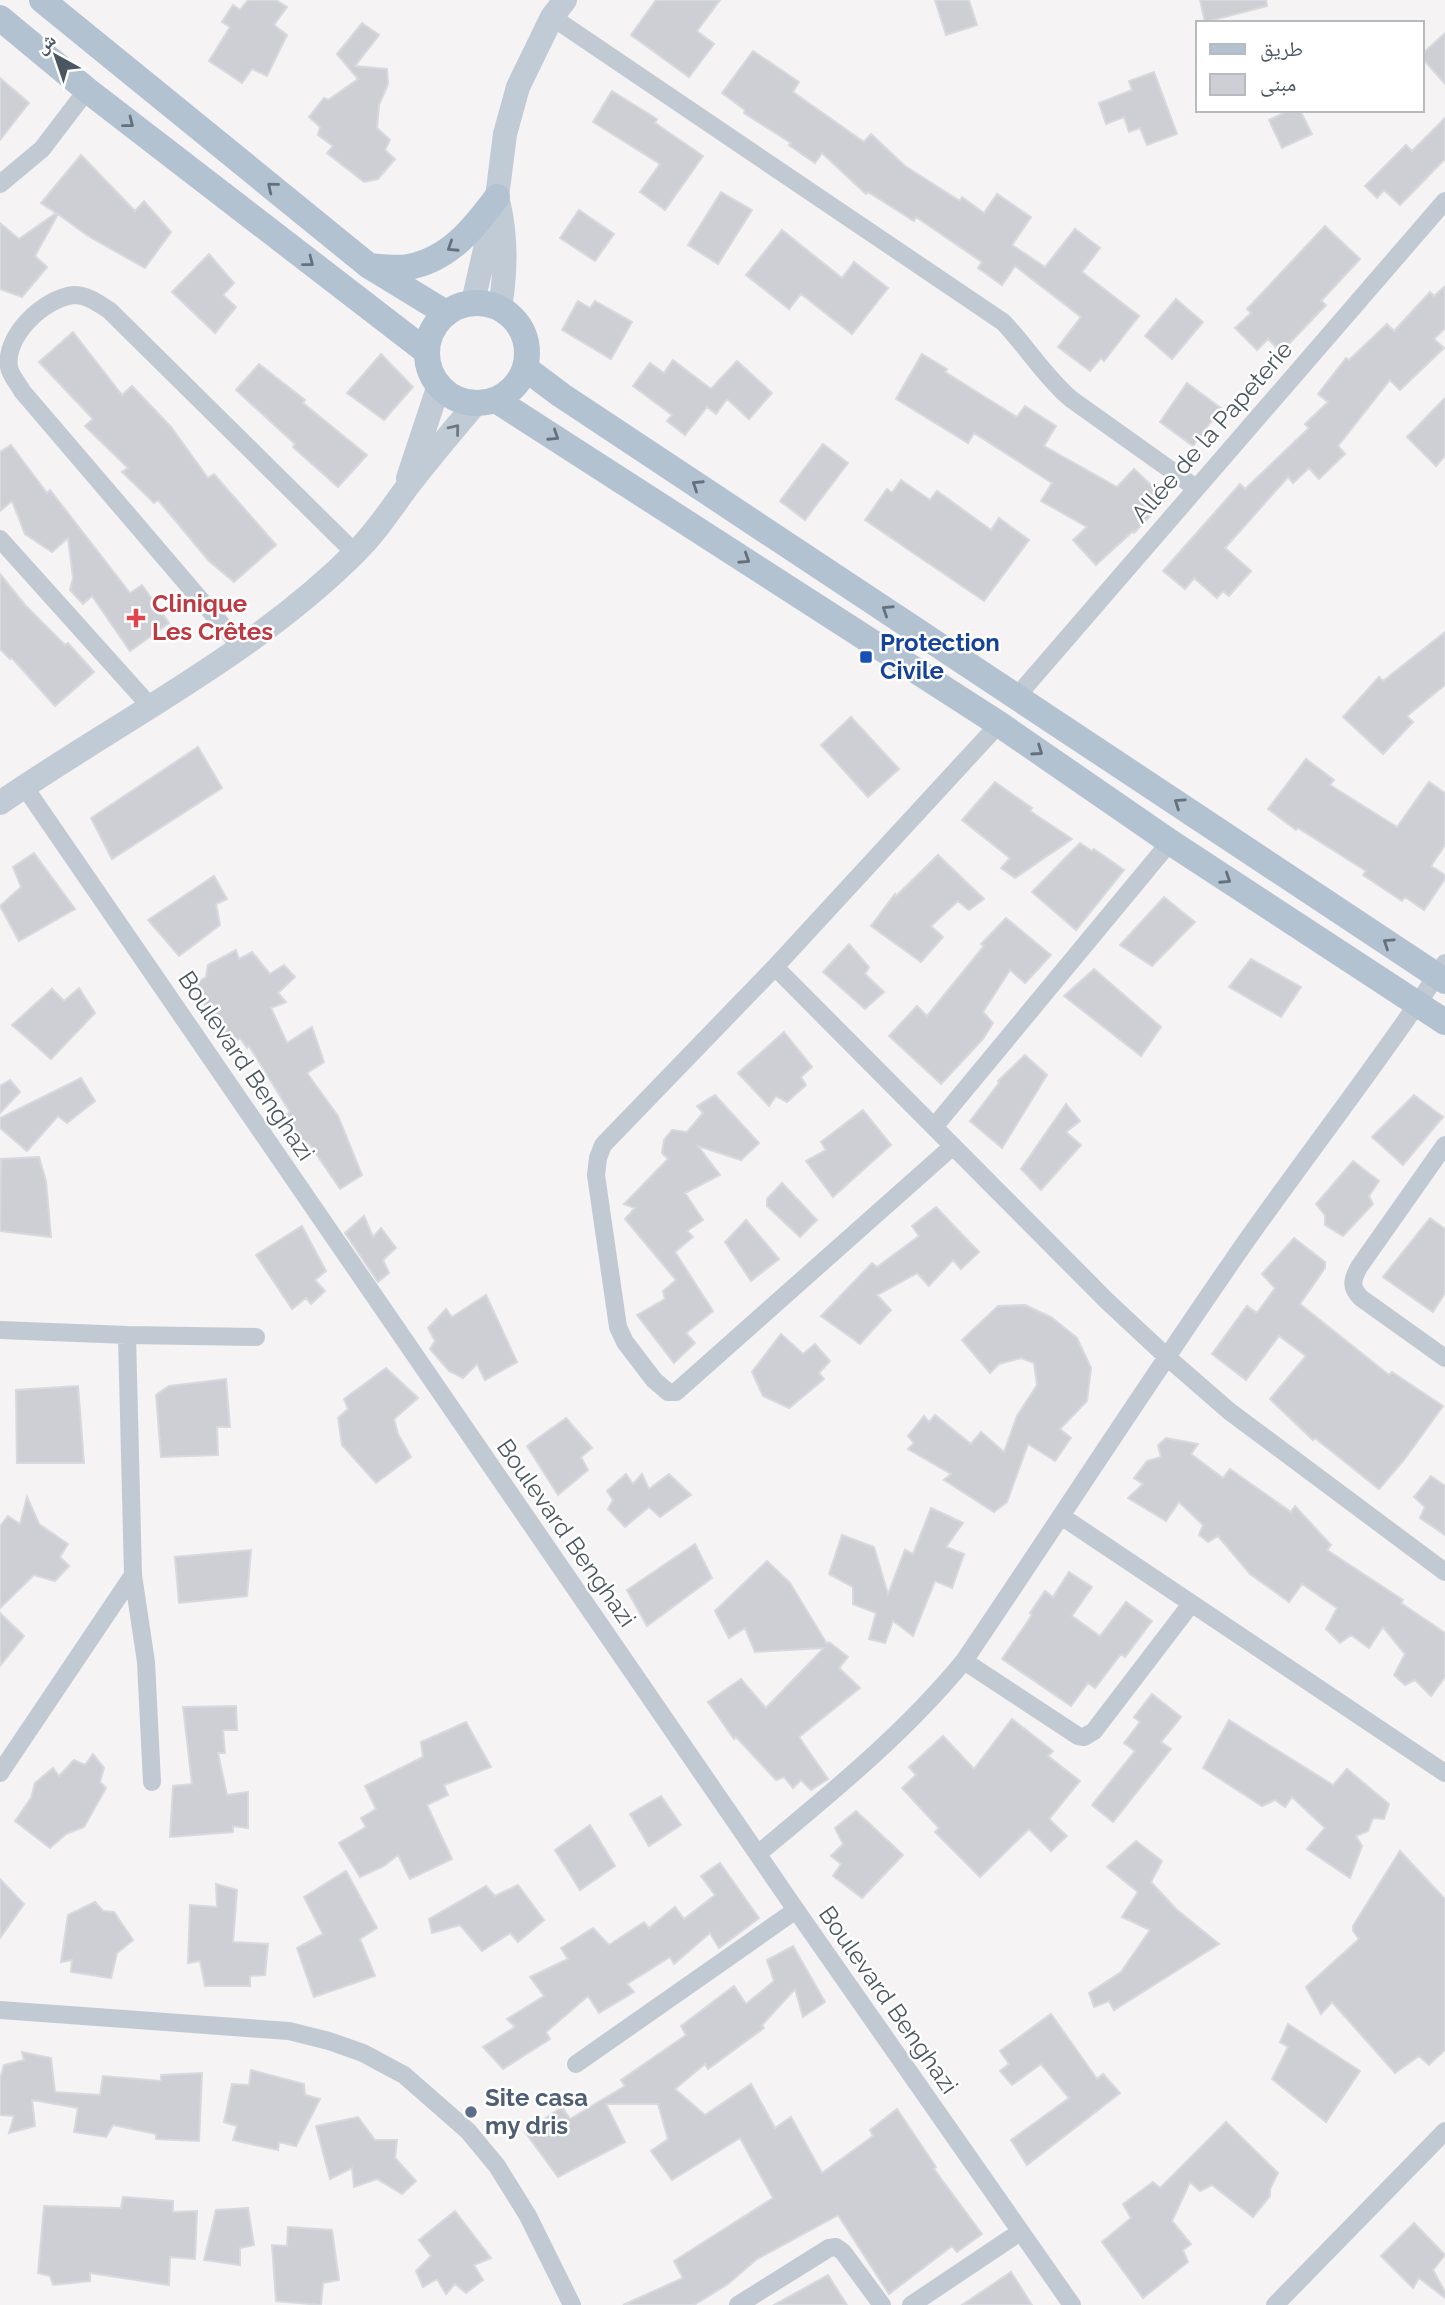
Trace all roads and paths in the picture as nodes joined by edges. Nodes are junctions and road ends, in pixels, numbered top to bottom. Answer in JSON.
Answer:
{"nodes":[{"id":1,"x":42,"y":0,"type":"edge"},
{"id":2,"x":558,"y":8,"type":"edge"},
{"id":3,"x":0,"y":18,"type":"edge"},
{"id":4,"x":87,"y":90,"type":"junction"},
{"id":5,"x":0,"y":184,"type":"edge"},
{"id":6,"x":497,"y":197,"type":"junction"},
{"id":7,"x":1445,"y":201,"type":"edge"},
{"id":8,"x":369,"y":266,"type":"junction"},
{"id":9,"x":473,"y":302,"type":"junction"},
{"id":10,"x":500,"y":308,"type":"junction"},
{"id":11,"x":446,"y":313,"type":"junction"},
{"id":12,"x":427,"y":352,"type":"junction"},
{"id":13,"x":525,"y":369,"type":"junction"},
{"id":14,"x":439,"y":386,"type":"junction"},
{"id":15,"x":486,"y":401,"type":"junction"},
{"id":16,"x":1196,"y":488,"type":"junction"},
{"id":17,"x":402,"y":494,"type":"junction"},
{"id":18,"x":0,"y":540,"type":"edge"},
{"id":19,"x":355,"y":553,"type":"junction"},
{"id":20,"x":241,"y":647,"type":"junction"},
{"id":21,"x":1017,"y":696,"type":"junction"},
{"id":22,"x":150,"y":706,"type":"junction"},
{"id":23,"x":999,"y":724,"type":"junction"},
{"id":24,"x":24,"y":786,"type":"junction"},
{"id":25,"x":0,"y":803,"type":"edge"},
{"id":26,"x":1170,"y":842,"type":"junction"},
{"id":27,"x":775,"y":967,"type":"junction"},
{"id":28,"x":1442,"y":973,"type":"edge"},
{"id":29,"x":1418,"y":1004,"type":"junction"},
{"id":30,"x":1445,"y":1022,"type":"edge"},
{"id":31,"x":934,"y":1127,"type":"junction"},
{"id":32,"x":1445,"y":1145,"type":"edge"},
{"id":33,"x":953,"y":1146,"type":"junction"},
{"id":34,"x":0,"y":1329,"type":"edge"},
{"id":35,"x":127,"y":1335,"type":"junction"},
{"id":36,"x":256,"y":1337,"type":"dead end"},
{"id":37,"x":1167,"y":1357,"type":"junction"},
{"id":38,"x":1445,"y":1357,"type":"edge"},
{"id":39,"x":1061,"y":1516,"type":"junction"},
{"id":40,"x":1445,"y":1572,"type":"edge"},
{"id":41,"x":133,"y":1575,"type":"junction"},
{"id":42,"x":1191,"y":1604,"type":"junction"},
{"id":43,"x":964,"y":1661,"type":"junction"},
{"id":44,"x":0,"y":1773,"type":"edge"},
{"id":45,"x":1445,"y":1773,"type":"edge"},
{"id":46,"x":152,"y":1782,"type":"dead end"},
{"id":47,"x":759,"y":1853,"type":"junction"},
{"id":48,"x":796,"y":1910,"type":"junction"},
{"id":49,"x":0,"y":2010,"type":"edge"},
{"id":50,"x":576,"y":2064,"type":"dead end"},
{"id":51,"x":1445,"y":2132,"type":"edge"},
{"id":52,"x":1020,"y":2232,"type":"junction"},
{"id":53,"x":572,"y":2305,"type":"edge"},
{"id":54,"x":738,"y":2305,"type":"edge"},
{"id":55,"x":882,"y":2305,"type":"edge"},
{"id":56,"x":911,"y":2305,"type":"edge"},
{"id":57,"x":1072,"y":2305,"type":"edge"},
{"id":58,"x":1275,"y":2305,"type":"edge"}],
"edges":[{"from":8,"to":1,"type":"main road","one_way":true},
{"from":2,"to":6,"type":"main road"},
{"from":2,"to":16,"type":"street"},
{"from":3,"to":4,"type":"main road"},
{"from":4,"to":5,"type":"street"},
{"from":4,"to":12,"type":"main road","one_way":true},
{"from":6,"to":8,"type":"main road","one_way":true},
{"from":6,"to":9,"type":"main road"},
{"from":6,"to":10,"type":"main road"},
{"from":7,"to":16,"type":"street","name":"Allée de la Papeterie"},
{"from":8,"to":11,"type":"main road"},
{"from":9,"to":10,"type":"main road"},
{"from":9,"to":11,"type":"main road"},
{"from":10,"to":13,"type":"main road"},
{"from":11,"to":12,"type":"main road"},
{"from":12,"to":14,"type":"main road"},
{"from":13,"to":15,"type":"main road"},
{"from":21,"to":13,"type":"main road","one_way":true},
{"from":14,"to":15,"type":"main road"},
{"from":14,"to":17,"type":"main road"},
{"from":17,"to":15,"type":"main road","one_way":true},
{"from":15,"to":23,"type":"main road","one_way":true},
{"from":16,"to":21,"type":"street","name":"Allée de la Papeterie"},
{"from":17,"to":19,"type":"main road"},
{"from":18,"to":22,"type":"street"},
{"from":19,"to":20,"type":"main road"},
{"from":19,"to":20,"type":"street"},
{"from":20,"to":22,"type":"main road"},
{"from":28,"to":21,"type":"main road","one_way":true},
{"from":22,"to":24,"type":"main road"},
{"from":23,"to":26,"type":"main road","one_way":true},
{"from":23,"to":27,"type":"street"},
{"from":24,"to":25,"type":"main road"},
{"from":24,"to":47,"type":"street","name":"Boulevard Benghazi"},
{"from":26,"to":29,"type":"main road","one_way":true},
{"from":26,"to":31,"type":"street"},
{"from":27,"to":31,"type":"street"},
{"from":27,"to":33,"type":"street"},
{"from":28,"to":29,"type":"street"},
{"from":29,"to":30,"type":"main road"},
{"from":29,"to":37,"type":"street"},
{"from":31,"to":33,"type":"street"},
{"from":32,"to":38,"type":"street"},
{"from":33,"to":37,"type":"street"},
{"from":34,"to":35,"type":"street"},
{"from":35,"to":36,"type":"street"},
{"from":35,"to":41,"type":"street"},
{"from":37,"to":39,"type":"street"},
{"from":37,"to":40,"type":"street"},
{"from":39,"to":42,"type":"street"},
{"from":39,"to":43,"type":"street"},
{"from":41,"to":44,"type":"street"},
{"from":41,"to":46,"type":"street"},
{"from":42,"to":43,"type":"street"},
{"from":42,"to":45,"type":"street"},
{"from":43,"to":47,"type":"street"},
{"from":47,"to":48,"type":"street","name":"Boulevard Benghazi"},
{"from":48,"to":50,"type":"street"},
{"from":48,"to":52,"type":"street","name":"Boulevard Benghazi"},
{"from":49,"to":53,"type":"street"},
{"from":51,"to":58,"type":"street"},
{"from":52,"to":56,"type":"street"},
{"from":52,"to":57,"type":"street","name":"Boulevard Benghazi"},
{"from":54,"to":55,"type":"street"}]}
